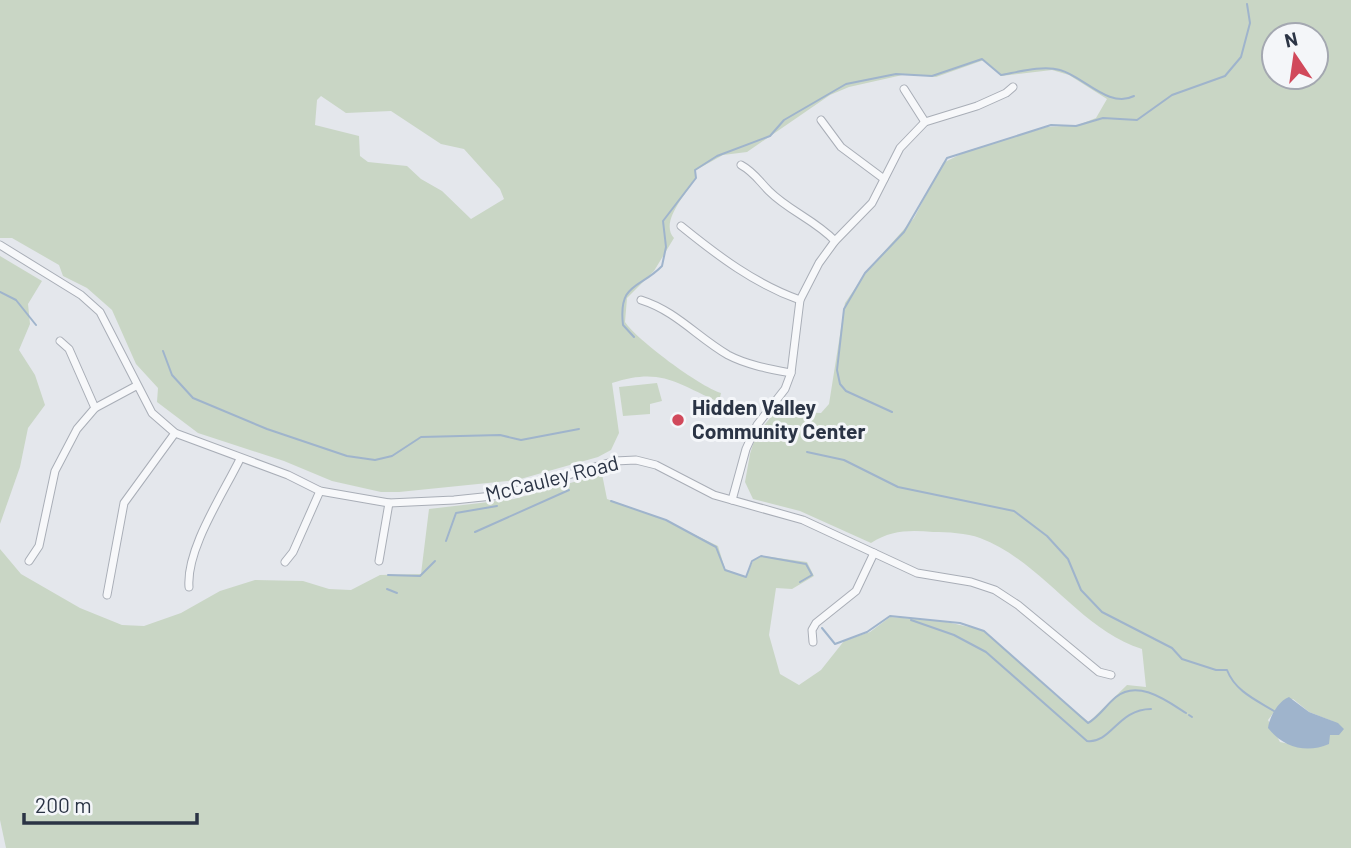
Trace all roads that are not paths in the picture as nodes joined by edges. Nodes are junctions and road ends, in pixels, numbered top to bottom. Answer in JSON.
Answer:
{"nodes":[{"id":1,"x":1013,"y":87,"type":"dead end"},
{"id":2,"x":904,"y":89,"type":"dead end"},
{"id":3,"x":821,"y":120,"type":"dead end"},
{"id":4,"x":925,"y":122,"type":"junction"},
{"id":5,"x":741,"y":165,"type":"dead end"},
{"id":6,"x":884,"y":179,"type":"junction"},
{"id":7,"x":681,"y":226,"type":"dead end"},
{"id":8,"x":835,"y":241,"type":"junction"},
{"id":9,"x":0,"y":245,"type":"edge"},
{"id":10,"x":641,"y":300,"type":"dead end"},
{"id":11,"x":800,"y":300,"type":"junction"},
{"id":12,"x":60,"y":341,"type":"dead end"},
{"id":13,"x":791,"y":373,"type":"junction"},
{"id":14,"x":136,"y":386,"type":"junction"},
{"id":15,"x":95,"y":408,"type":"junction"},
{"id":16,"x":175,"y":433,"type":"junction"},
{"id":17,"x":240,"y":459,"type":"junction"},
{"id":18,"x":320,"y":491,"type":"junction"},
{"id":19,"x":732,"y":500,"type":"junction"},
{"id":20,"x":389,"y":503,"type":"junction"},
{"id":21,"x":874,"y":553,"type":"junction"},
{"id":22,"x":29,"y":561,"type":"dead end"},
{"id":23,"x":379,"y":561,"type":"dead end"},
{"id":24,"x":285,"y":562,"type":"dead end"},
{"id":25,"x":189,"y":587,"type":"dead end"},
{"id":26,"x":107,"y":595,"type":"dead end"},
{"id":27,"x":813,"y":642,"type":"dead end"},
{"id":28,"x":1111,"y":675,"type":"dead end"}],
"edges":[{"from":1,"to":4,"type":"street"},
{"from":2,"to":4,"type":"street"},
{"from":3,"to":6,"type":"street"},
{"from":4,"to":6,"type":"street"},
{"from":5,"to":8,"type":"street"},
{"from":6,"to":8,"type":"street"},
{"from":7,"to":11,"type":"street"},
{"from":8,"to":11,"type":"street"},
{"from":9,"to":14,"type":"street","name":"McCauley Road"},
{"from":10,"to":13,"type":"street"},
{"from":11,"to":13,"type":"street"},
{"from":12,"to":15,"type":"street"},
{"from":13,"to":19,"type":"street"},
{"from":14,"to":15,"type":"street"},
{"from":14,"to":16,"type":"street","name":"McCauley Road"},
{"from":15,"to":22,"type":"street"},
{"from":16,"to":17,"type":"street","name":"McCauley Road"},
{"from":16,"to":26,"type":"street"},
{"from":17,"to":18,"type":"street","name":"McCauley Road"},
{"from":17,"to":25,"type":"street"},
{"from":18,"to":20,"type":"street","name":"McCauley Road"},
{"from":18,"to":24,"type":"street"},
{"from":19,"to":20,"type":"street","name":"McCauley Road"},
{"from":19,"to":21,"type":"street","name":"McCauley Road"},
{"from":20,"to":23,"type":"street"},
{"from":21,"to":27,"type":"street"},
{"from":21,"to":28,"type":"street","name":"McCauley Road"}]}
